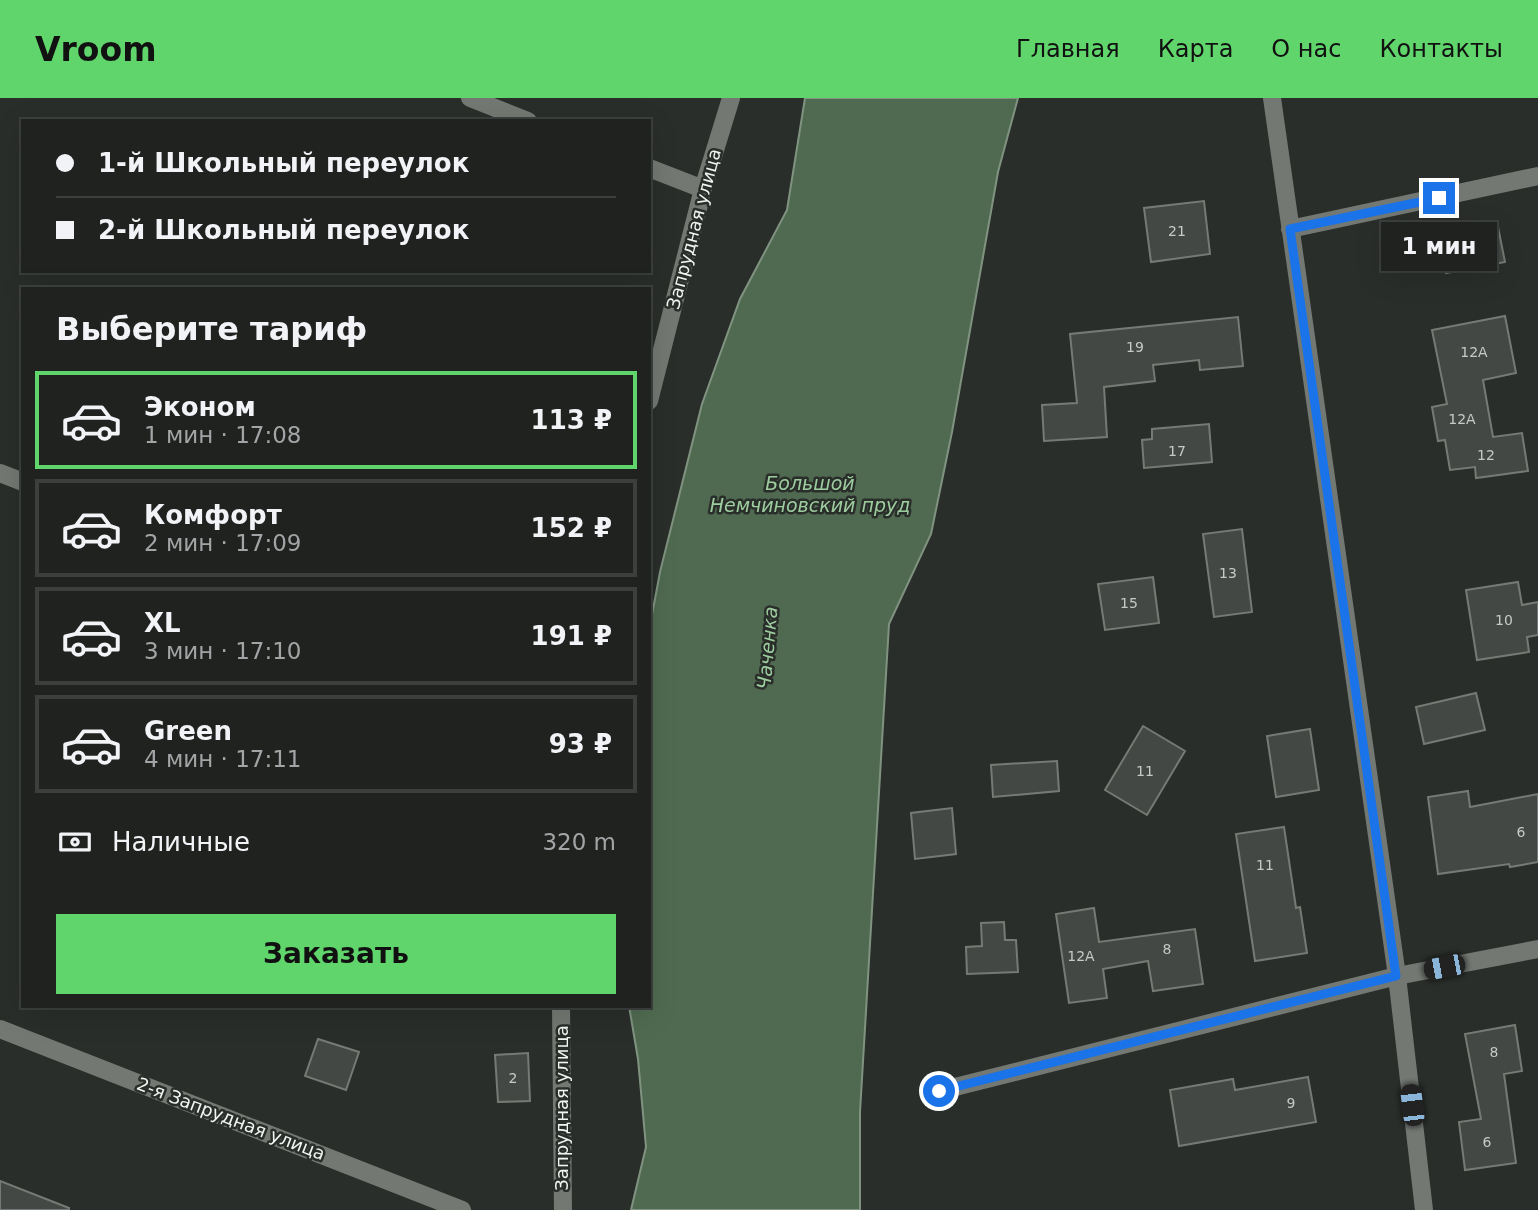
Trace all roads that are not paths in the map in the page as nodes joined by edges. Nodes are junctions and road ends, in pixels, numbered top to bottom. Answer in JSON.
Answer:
{"nodes":[{"id":1,"x":470,"y":98,"type":"edge"},
{"id":2,"x":731,"y":98,"type":"edge"},
{"id":3,"x":1272,"y":98,"type":"edge"},
{"id":4,"x":523,"y":119,"type":"edge"},
{"id":5,"x":651,"y":169,"type":"edge"},
{"id":6,"x":1538,"y":176,"type":"edge"},
{"id":7,"x":703,"y":189,"type":"junction"},
{"id":8,"x":1290,"y":229,"type":"junction"},
{"id":9,"x":651,"y":393,"type":"edge"},
{"id":10,"x":0,"y":473,"type":"edge"},
{"id":11,"x":21,"y":481,"type":"edge"},
{"id":12,"x":1538,"y":949,"type":"edge"},
{"id":13,"x":1396,"y":976,"type":"junction"},
{"id":14,"x":561,"y":1008,"type":"edge"},
{"id":15,"x":0,"y":1029,"type":"edge"},
{"id":16,"x":939,"y":1091,"type":"dead end"},
{"id":17,"x":462,"y":1210,"type":"edge"},
{"id":18,"x":563,"y":1210,"type":"edge"},
{"id":19,"x":1424,"y":1210,"type":"edge"}],
"edges":[{"from":1,"to":4,"type":"street"},
{"from":2,"to":7,"type":"street","name":"Запрудная улица"},
{"from":3,"to":8,"type":"street"},
{"from":5,"to":7,"type":"street"},
{"from":6,"to":8,"type":"street"},
{"from":7,"to":9,"type":"street","name":"Запрудная улица"},
{"from":8,"to":13,"type":"street"},
{"from":10,"to":11,"type":"street"},
{"from":12,"to":13,"type":"street"},
{"from":13,"to":16,"type":"street"},
{"from":13,"to":19,"type":"street"},
{"from":14,"to":18,"type":"street","name":"Запрудная улица"},
{"from":15,"to":17,"type":"street","name":"2-я Запрудная улица"}]}
